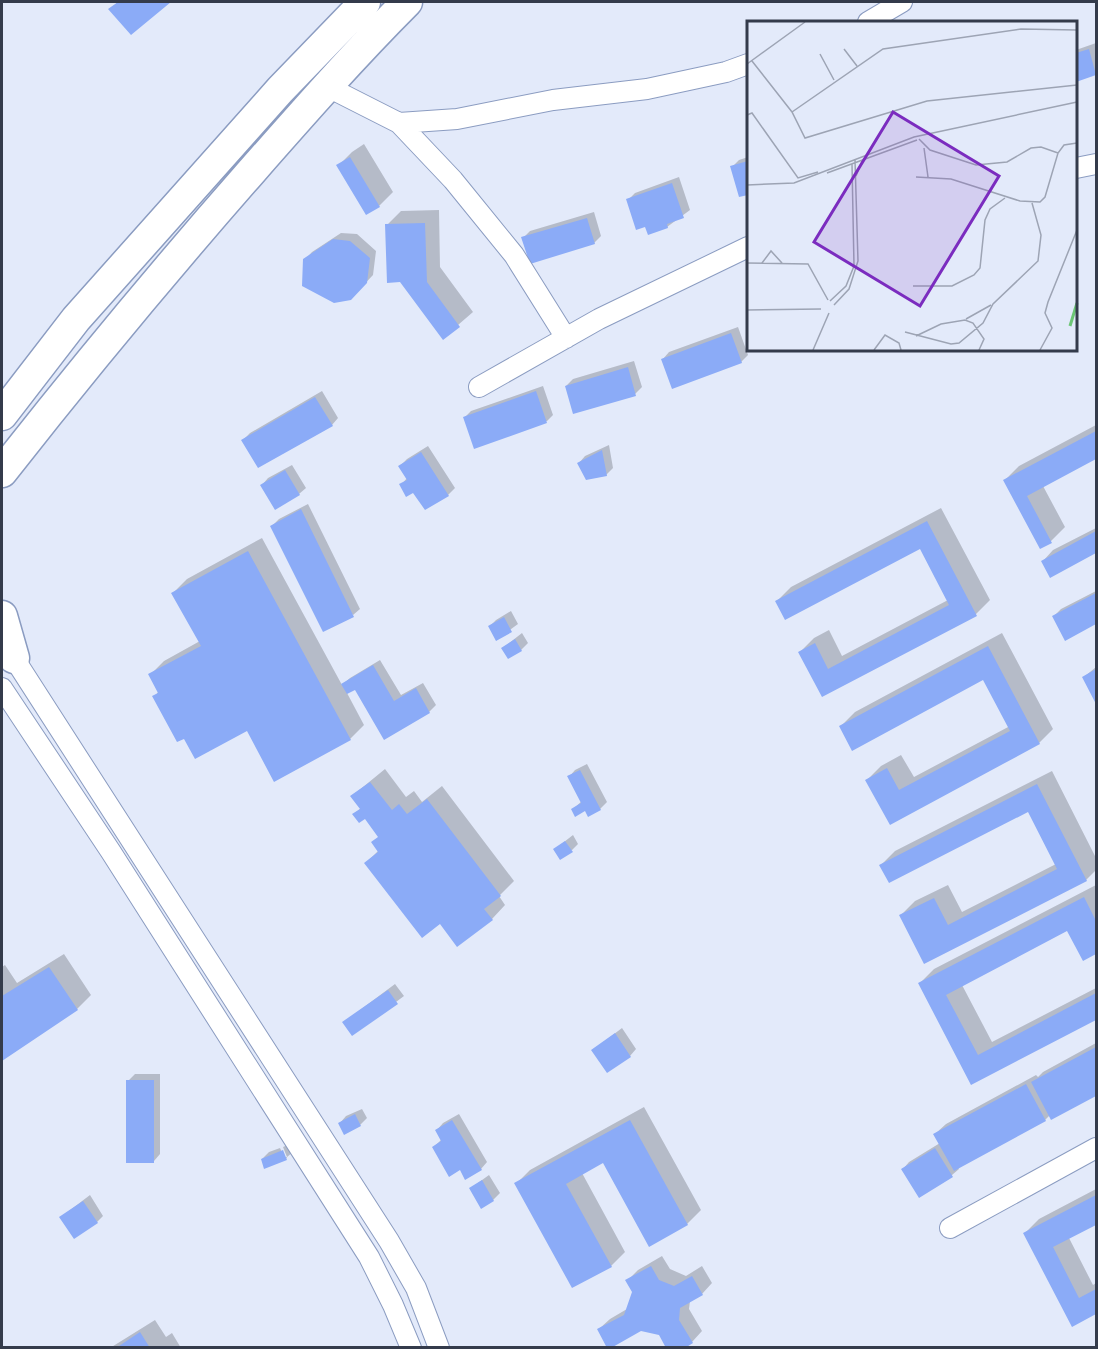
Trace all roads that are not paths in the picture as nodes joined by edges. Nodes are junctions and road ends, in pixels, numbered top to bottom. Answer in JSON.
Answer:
{"nodes":[{"id":1,"x":365,"y":2,"type":"edge"},
{"id":2,"x":407,"y":2,"type":"edge"},
{"id":3,"x":902,"y":2,"type":"edge"},
{"id":4,"x":870,"y":21,"type":"edge"},
{"id":5,"x":747,"y":64,"type":"edge"},
{"id":6,"x":326,"y":86,"type":"junction"},
{"id":7,"x":399,"y":123,"type":"junction"},
{"id":8,"x":1096,"y":164,"type":"edge"},
{"id":9,"x":1077,"y":168,"type":"edge"},
{"id":10,"x":747,"y":247,"type":"edge"},
{"id":11,"x":566,"y":338,"type":"junction"},
{"id":12,"x":479,"y":387,"type":"dead end"},
{"id":13,"x":2,"y":415,"type":"edge"},
{"id":14,"x":2,"y":472,"type":"edge"},
{"id":15,"x":2,"y":616,"type":"edge"},
{"id":16,"x":8,"y":649,"type":"edge"},
{"id":17,"x":2,"y":688,"type":"edge"},
{"id":18,"x":1096,"y":1148,"type":"edge"},
{"id":19,"x":950,"y":1228,"type":"dead end"},
{"id":20,"x":411,"y":1347,"type":"edge"},
{"id":21,"x":439,"y":1347,"type":"edge"}],
"edges":[{"from":1,"to":13,"type":"main road"},
{"from":2,"to":6,"type":"main road"},
{"from":3,"to":4,"type":"street"},
{"from":5,"to":7,"type":"street"},
{"from":6,"to":7,"type":"street"},
{"from":6,"to":14,"type":"main road"},
{"from":7,"to":11,"type":"street"},
{"from":8,"to":9,"type":"street"},
{"from":10,"to":11,"type":"street"},
{"from":11,"to":12,"type":"street"},
{"from":15,"to":16,"type":"main road"},
{"from":16,"to":21,"type":"street"},
{"from":17,"to":20,"type":"street"},
{"from":18,"to":19,"type":"street"}]}
